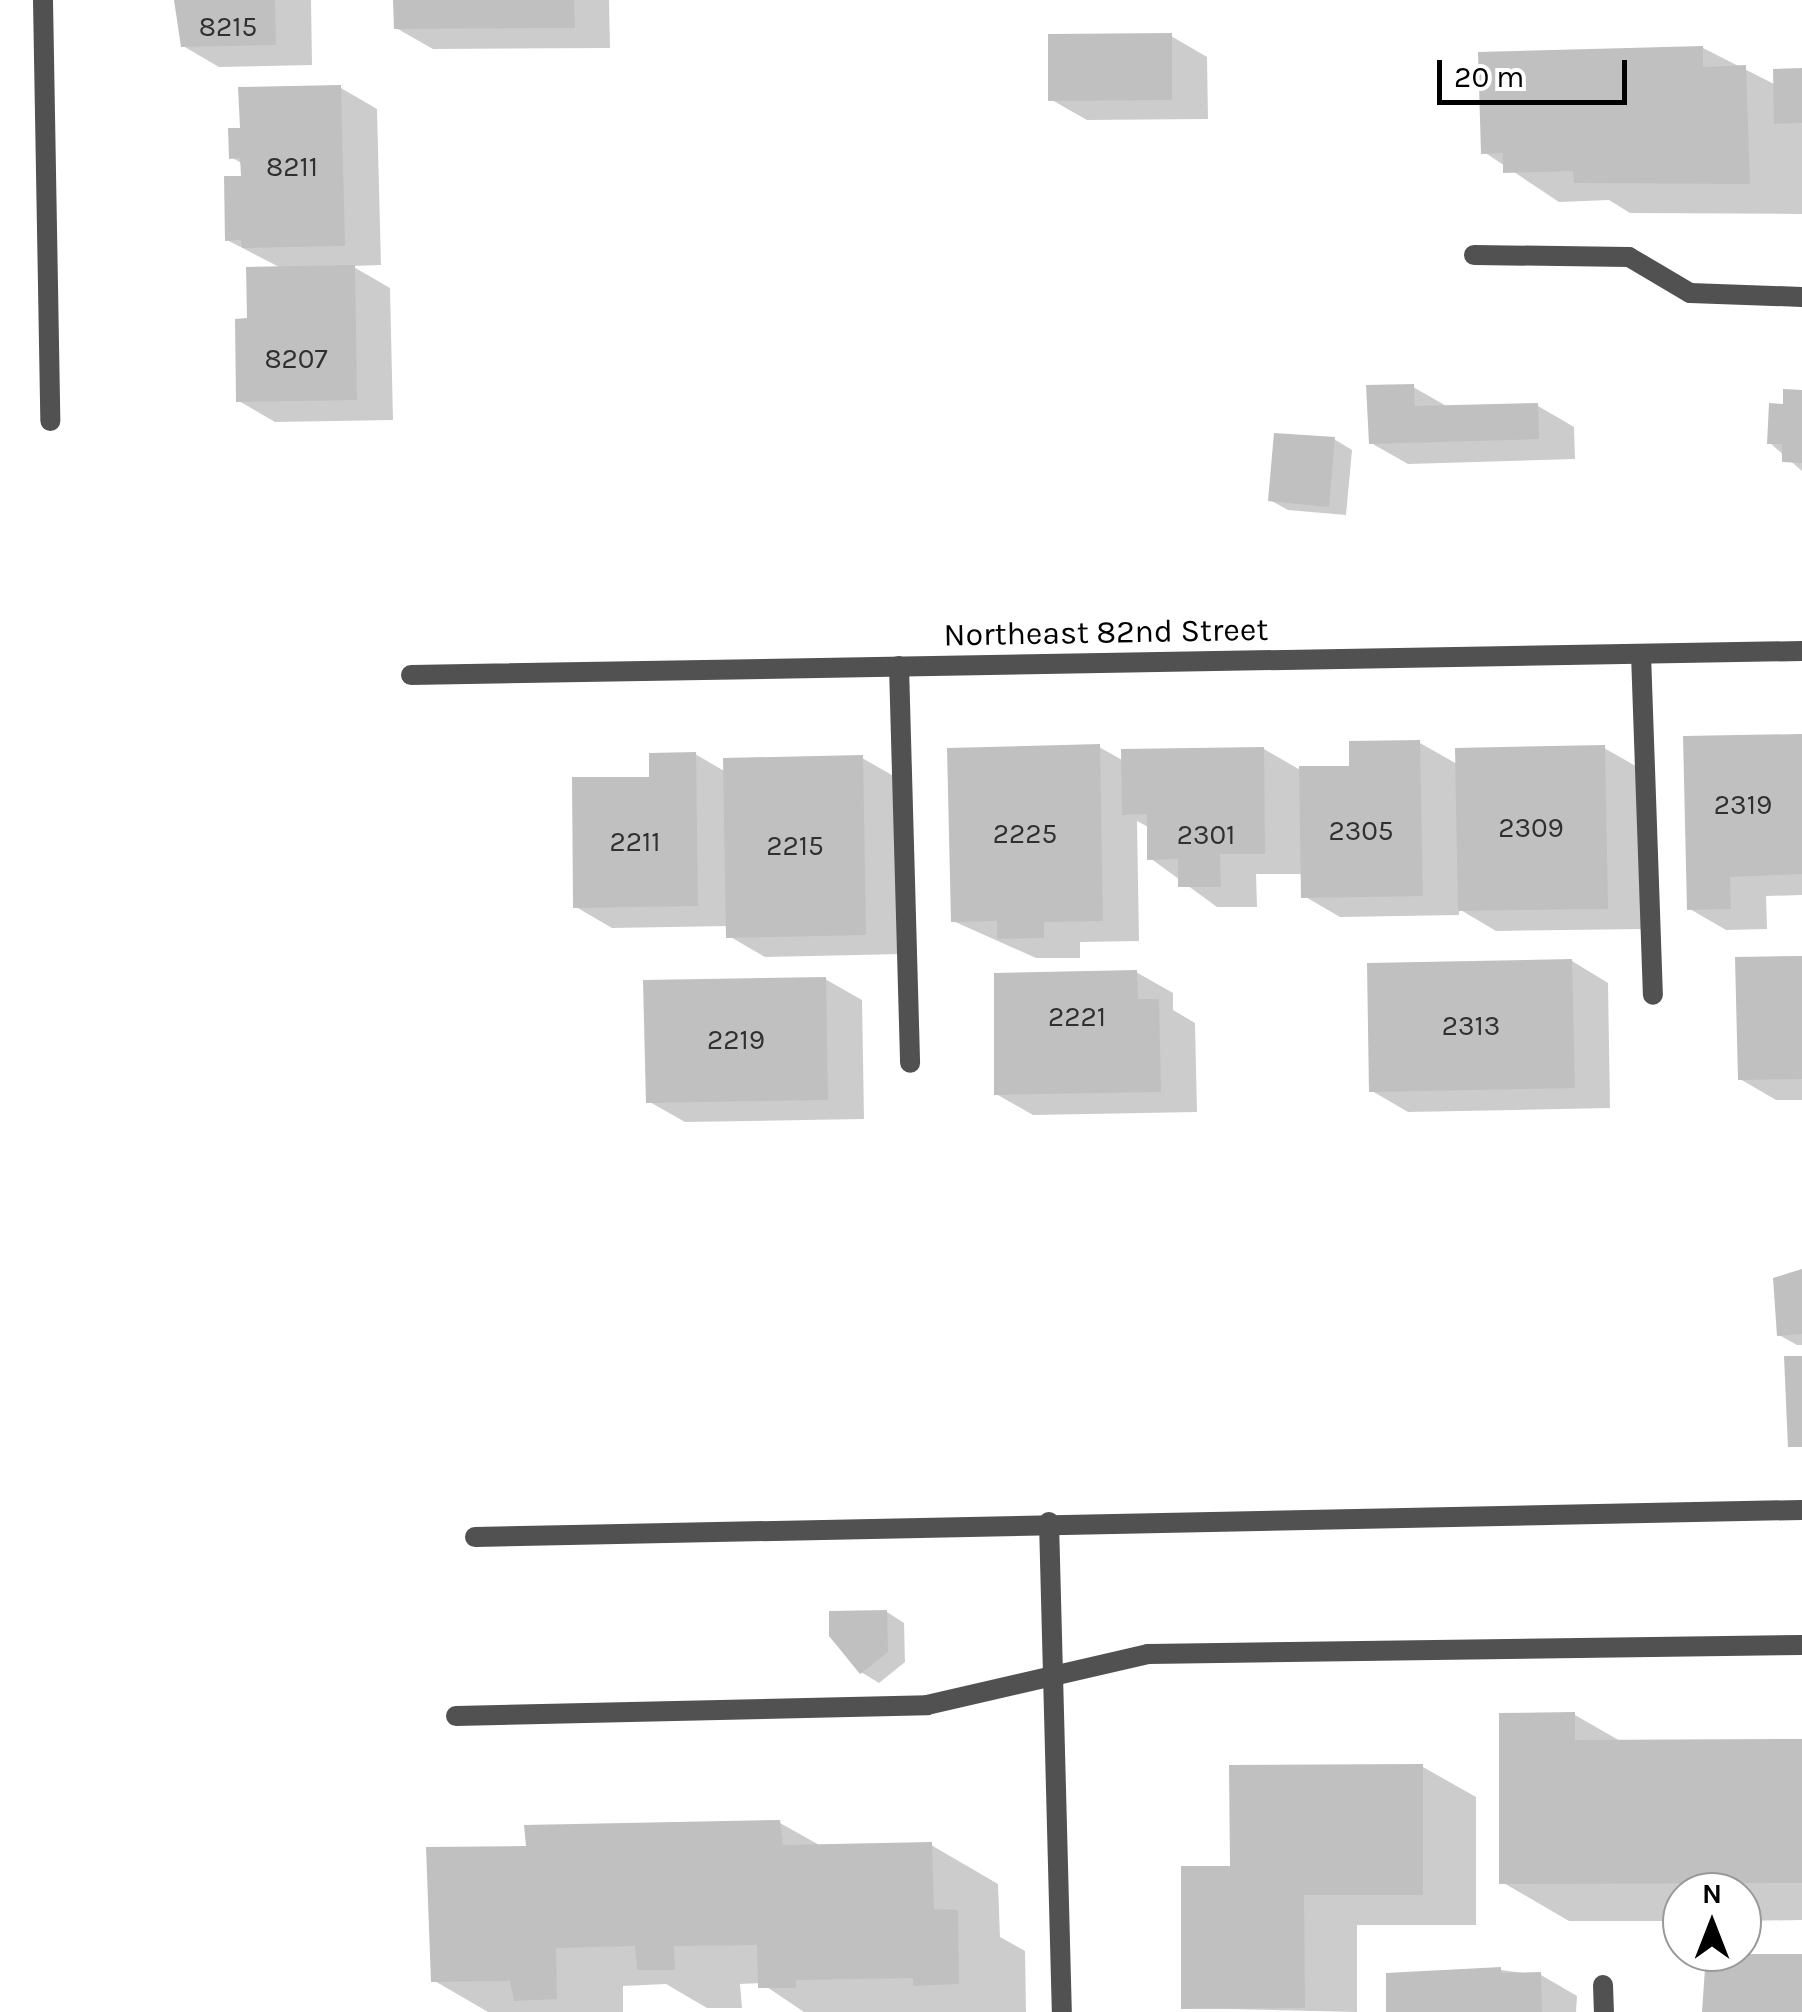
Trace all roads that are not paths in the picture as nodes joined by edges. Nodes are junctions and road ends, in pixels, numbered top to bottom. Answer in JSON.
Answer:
{"nodes":[{"id":1,"x":44,"y":0,"type":"edge"},
{"id":2,"x":1474,"y":255,"type":"dead end"},
{"id":3,"x":1802,"y":297,"type":"edge"},
{"id":4,"x":50,"y":421,"type":"dead end"},
{"id":5,"x":1802,"y":651,"type":"edge"},
{"id":6,"x":1641,"y":654,"type":"junction"},
{"id":7,"x":899,"y":666,"type":"junction"},
{"id":8,"x":411,"y":675,"type":"dead end"},
{"id":9,"x":1653,"y":995,"type":"dead end"},
{"id":10,"x":910,"y":1062,"type":"dead end"},
{"id":11,"x":1802,"y":1510,"type":"edge"},
{"id":12,"x":1050,"y":1522,"type":"junction"},
{"id":13,"x":475,"y":1537,"type":"dead end"},
{"id":14,"x":1802,"y":1645,"type":"edge"},
{"id":15,"x":1053,"y":1678,"type":"junction"},
{"id":16,"x":456,"y":1716,"type":"dead end"},
{"id":17,"x":1604,"y":1985,"type":"dead end"},
{"id":18,"x":1062,"y":2012,"type":"edge"},
{"id":19,"x":1604,"y":2012,"type":"edge"}],
"edges":[{"from":1,"to":4,"type":"street"},
{"from":2,"to":3,"type":"street"},
{"from":5,"to":6,"type":"street","name":"Northeast 82nd Street"},
{"from":6,"to":7,"type":"street","name":"Northeast 82nd Street"},
{"from":6,"to":9,"type":"street"},
{"from":7,"to":8,"type":"street","name":"Northeast 82nd Street"},
{"from":7,"to":10,"type":"street"},
{"from":11,"to":12,"type":"street"},
{"from":12,"to":13,"type":"street"},
{"from":12,"to":15,"type":"street"},
{"from":14,"to":15,"type":"street"},
{"from":15,"to":16,"type":"street"},
{"from":15,"to":18,"type":"street"},
{"from":17,"to":19,"type":"street"}]}
